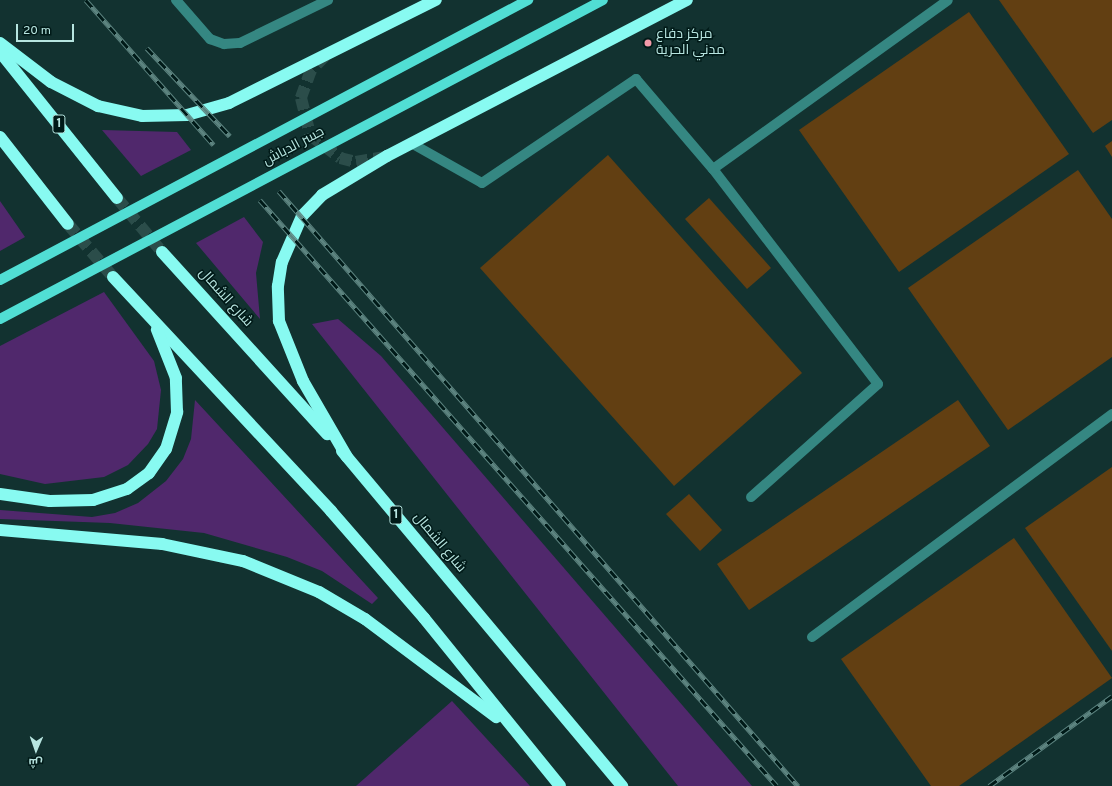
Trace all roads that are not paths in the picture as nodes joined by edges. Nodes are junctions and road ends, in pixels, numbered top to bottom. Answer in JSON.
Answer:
{"nodes":[{"id":1,"x":176,"y":0,"type":"edge"},
{"id":2,"x":328,"y":0,"type":"edge"},
{"id":3,"x":436,"y":0,"type":"edge"},
{"id":4,"x":528,"y":0,"type":"edge"},
{"id":5,"x":603,"y":0,"type":"edge"},
{"id":6,"x":687,"y":0,"type":"edge"},
{"id":7,"x":948,"y":0,"type":"edge"},
{"id":8,"x":0,"y":44,"type":"edge"},
{"id":9,"x":0,"y":52,"type":"edge"},
{"id":10,"x":0,"y":137,"type":"edge"},
{"id":11,"x":410,"y":143,"type":"junction"},
{"id":12,"x":713,"y":169,"type":"junction"},
{"id":13,"x":117,"y":198,"type":"tunnel mouth"},
{"id":14,"x":68,"y":224,"type":"tunnel mouth"},
{"id":15,"x":162,"y":252,"type":"tunnel mouth"},
{"id":16,"x":114,"y":277,"type":"tunnel mouth"},
{"id":17,"x":0,"y":280,"type":"edge"},
{"id":18,"x":146,"y":313,"type":"junction"},
{"id":19,"x":0,"y":320,"type":"edge"},
{"id":20,"x":1112,"y":414,"type":"edge"},
{"id":21,"x":347,"y":457,"type":"junction"},
{"id":22,"x":0,"y":494,"type":"edge"},
{"id":23,"x":751,"y":497,"type":"dead end"},
{"id":24,"x":0,"y":530,"type":"edge"},
{"id":25,"x":812,"y":637,"type":"dead end"},
{"id":26,"x":513,"y":731,"type":"junction"},
{"id":27,"x":560,"y":786,"type":"edge"},
{"id":28,"x":622,"y":786,"type":"edge"}],
"edges":[{"from":1,"to":2,"type":"street"},
{"from":3,"to":8,"type":"highway"},
{"from":4,"to":17,"type":"main road","name":"جسر الدباش"},
{"from":5,"to":19,"type":"main road","name":"جسر الدباش"},
{"from":6,"to":11,"type":"highway"},
{"from":7,"to":12,"type":"street"},
{"from":9,"to":13,"type":"highway","number":"1"},
{"from":10,"to":14,"type":"highway"},
{"from":11,"to":12,"type":"street"},
{"from":11,"to":21,"type":"highway"},
{"from":12,"to":23,"type":"street"},
{"from":15,"to":21,"type":"highway","name":"شارع الشمال","number":"1"},
{"from":16,"to":18,"type":"highway"},
{"from":18,"to":22,"type":"highway"},
{"from":18,"to":26,"type":"highway"},
{"from":20,"to":25,"type":"street"},
{"from":21,"to":28,"type":"highway","name":"شارع الشمال","number":"1"},
{"from":24,"to":26,"type":"highway"},
{"from":26,"to":27,"type":"highway"}]}
